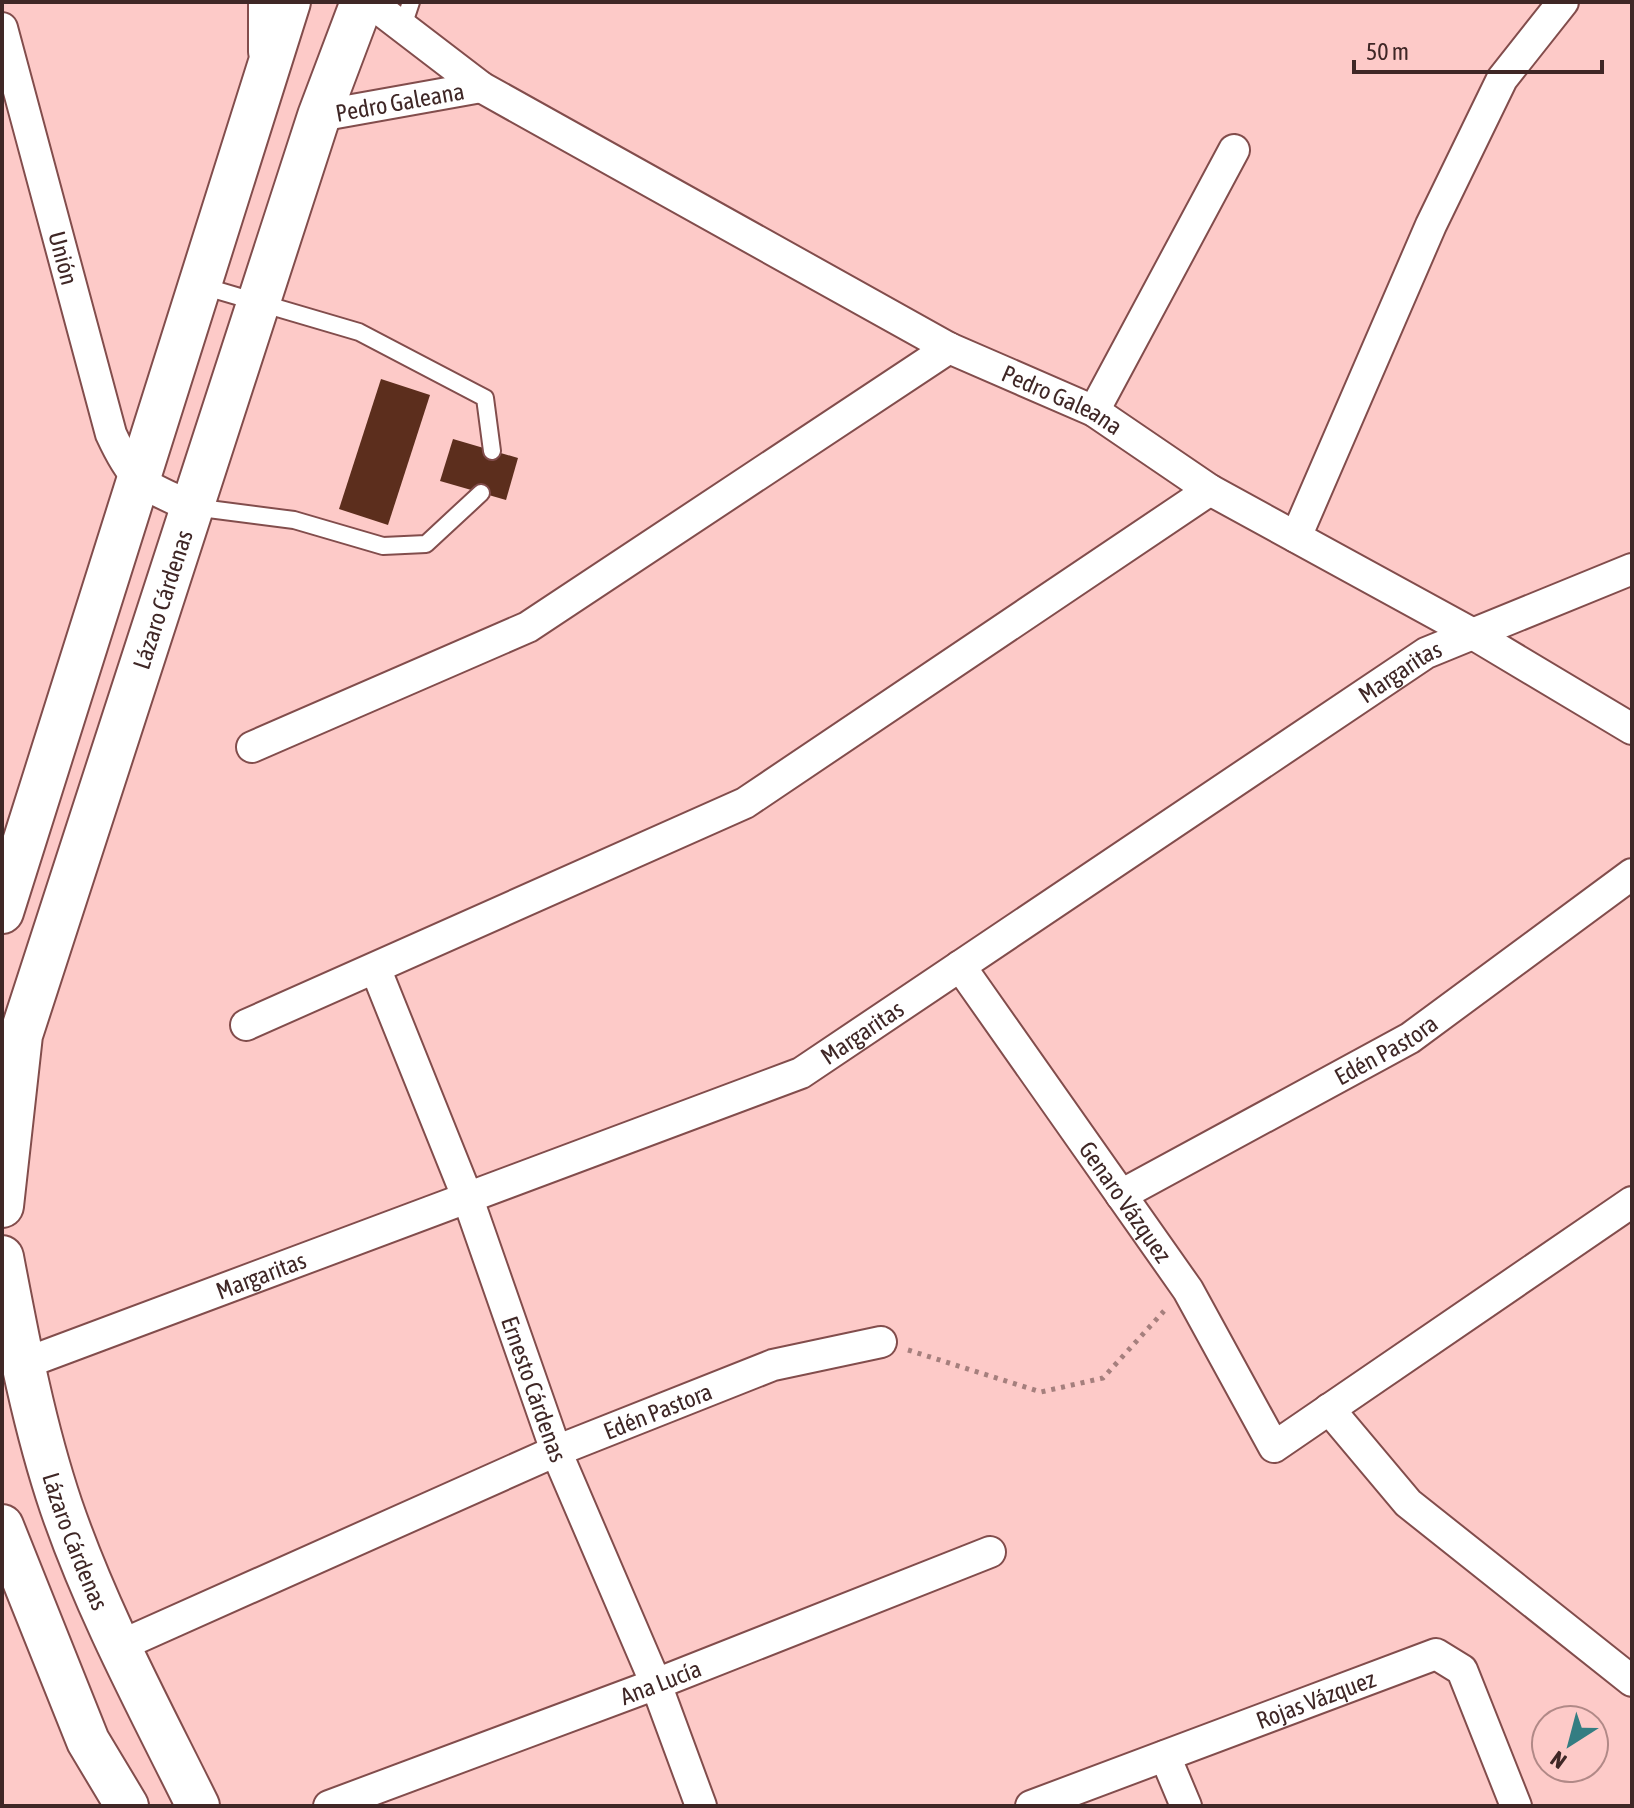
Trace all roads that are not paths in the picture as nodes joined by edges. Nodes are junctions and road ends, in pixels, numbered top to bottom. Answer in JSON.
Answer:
{"nodes":[{"id":1,"x":264,"y":2,"type":"edge"},
{"id":2,"x":289,"y":2,"type":"edge"},
{"id":3,"x":362,"y":2,"type":"edge"},
{"id":4,"x":370,"y":2,"type":"edge"},
{"id":5,"x":1563,"y":2,"type":"edge"},
{"id":6,"x":406,"y":16,"type":"edge"},
{"id":7,"x":2,"y":28,"type":"edge"},
{"id":8,"x":264,"y":79,"type":"junction"},
{"id":9,"x":481,"y":87,"type":"junction"},
{"id":10,"x":319,"y":116,"type":"junction"},
{"id":11,"x":1234,"y":150,"type":"dead end"},
{"id":12,"x":199,"y":285,"type":"junction"},
{"id":13,"x":259,"y":304,"type":"junction"},
{"id":14,"x":949,"y":348,"type":"junction"},
{"id":15,"x":1094,"y":411,"type":"junction"},
{"id":16,"x":492,"y":451,"type":"dead end"},
{"id":17,"x":138,"y":481,"type":"junction"},
{"id":18,"x":1210,"y":490,"type":"junction"},
{"id":19,"x":481,"y":493,"type":"dead end"},
{"id":20,"x":191,"y":507,"type":"junction"},
{"id":21,"x":1296,"y":537,"type":"junction"},
{"id":22,"x":1632,"y":569,"type":"edge"},
{"id":23,"x":1473,"y":634,"type":"junction"},
{"id":24,"x":1632,"y":729,"type":"edge"},
{"id":25,"x":252,"y":747,"type":"dead end"},
{"id":26,"x":1632,"y":874,"type":"edge"},
{"id":27,"x":2,"y":912,"type":"edge"},
{"id":28,"x":960,"y":966,"type":"junction"},
{"id":29,"x":376,"y":970,"type":"junction"},
{"id":30,"x":246,"y":1025,"type":"dead end"},
{"id":31,"x":1121,"y":1195,"type":"junction"},
{"id":32,"x":468,"y":1199,"type":"junction"},
{"id":33,"x":1632,"y":1202,"type":"edge"},
{"id":34,"x":2,"y":1206,"type":"edge"},
{"id":35,"x":2,"y":1257,"type":"edge"},
{"id":36,"x":881,"y":1342,"type":"road end"},
{"id":37,"x":23,"y":1364,"type":"junction"},
{"id":38,"x":1329,"y":1409,"type":"junction"},
{"id":39,"x":556,"y":1451,"type":"junction"},
{"id":40,"x":2,"y":1526,"type":"edge"},
{"id":41,"x":990,"y":1552,"type":"dead end"},
{"id":42,"x":117,"y":1647,"type":"junction"},
{"id":43,"x":1632,"y":1681,"type":"edge"},
{"id":44,"x":656,"y":1684,"type":"junction"},
{"id":45,"x":1165,"y":1756,"type":"junction"},
{"id":46,"x":127,"y":1806,"type":"edge"},
{"id":47,"x":198,"y":1806,"type":"edge"},
{"id":48,"x":329,"y":1806,"type":"edge"},
{"id":49,"x":701,"y":1806,"type":"edge"},
{"id":50,"x":1031,"y":1806,"type":"edge"},
{"id":51,"x":1186,"y":1806,"type":"edge"},
{"id":52,"x":1516,"y":1806,"type":"edge"}],
"edges":[{"from":1,"to":8,"type":"street"},
{"from":2,"to":8,"type":"street"},
{"from":3,"to":10,"type":"street","name":"Lázaro Cárdenas"},
{"from":4,"to":6,"type":"street","name":"Pedro Galeana"},
{"from":5,"to":21,"type":"street"},
{"from":6,"to":9,"type":"street","name":"Pedro Galeana"},
{"from":7,"to":17,"type":"street","name":"Unión"},
{"from":8,"to":12,"type":"street"},
{"from":9,"to":10,"type":"street","name":"Pedro Galeana"},
{"from":9,"to":14,"type":"street","name":"Pedro Galeana"},
{"from":10,"to":13,"type":"street","name":"Lázaro Cárdenas"},
{"from":11,"to":15,"type":"street"},
{"from":12,"to":13,"type":"lane"},
{"from":12,"to":17,"type":"street"},
{"from":13,"to":16,"type":"lane"},
{"from":13,"to":20,"type":"street","name":"Lázaro Cárdenas"},
{"from":14,"to":15,"type":"street","name":"Pedro Galeana"},
{"from":14,"to":25,"type":"street"},
{"from":15,"to":18,"type":"street","name":"Pedro Galeana"},
{"from":17,"to":20,"type":"street"},
{"from":17,"to":27,"type":"street"},
{"from":18,"to":21,"type":"street","name":"Pedro Galeana"},
{"from":18,"to":29,"type":"street"},
{"from":19,"to":20,"type":"lane"},
{"from":20,"to":34,"type":"street","name":"Lázaro Cárdenas"},
{"from":21,"to":23,"type":"street","name":"Pedro Galeana"},
{"from":22,"to":23,"type":"street","name":"Margaritas"},
{"from":23,"to":24,"type":"street","name":"Pedro Galeana"},
{"from":23,"to":28,"type":"street","name":"Margaritas"},
{"from":26,"to":31,"type":"street","name":"Edén Pastora"},
{"from":28,"to":31,"type":"street","name":"Genaro Vázquez"},
{"from":28,"to":32,"type":"street","name":"Margaritas"},
{"from":29,"to":30,"type":"street"},
{"from":29,"to":32,"type":"street","name":"Ernesto Cárdenas"},
{"from":31,"to":38,"type":"street","name":"Genaro Vázquez"},
{"from":32,"to":37,"type":"street","name":"Margaritas"},
{"from":32,"to":39,"type":"street","name":"Ernesto Cárdenas"},
{"from":33,"to":38,"type":"street"},
{"from":35,"to":37,"type":"street","name":"Lázaro Cárdenas"},
{"from":36,"to":39,"type":"street","name":"Edén Pastora"},
{"from":37,"to":42,"type":"street","name":"Lázaro Cárdenas"},
{"from":38,"to":43,"type":"street"},
{"from":39,"to":42,"type":"street","name":"Edén Pastora"},
{"from":39,"to":44,"type":"street","name":"Ernesto Cárdenas"},
{"from":40,"to":46,"type":"street"},
{"from":41,"to":44,"type":"street","name":"Ana Lucía"},
{"from":42,"to":47,"type":"street","name":"Lázaro Cárdenas"},
{"from":44,"to":48,"type":"street","name":"Ana Lucía"},
{"from":44,"to":49,"type":"street","name":"Ernesto Cárdenas"},
{"from":45,"to":50,"type":"street","name":"Rojas Vázquez"},
{"from":45,"to":51,"type":"street"},
{"from":45,"to":52,"type":"street","name":"Rojas Vázquez"}]}
